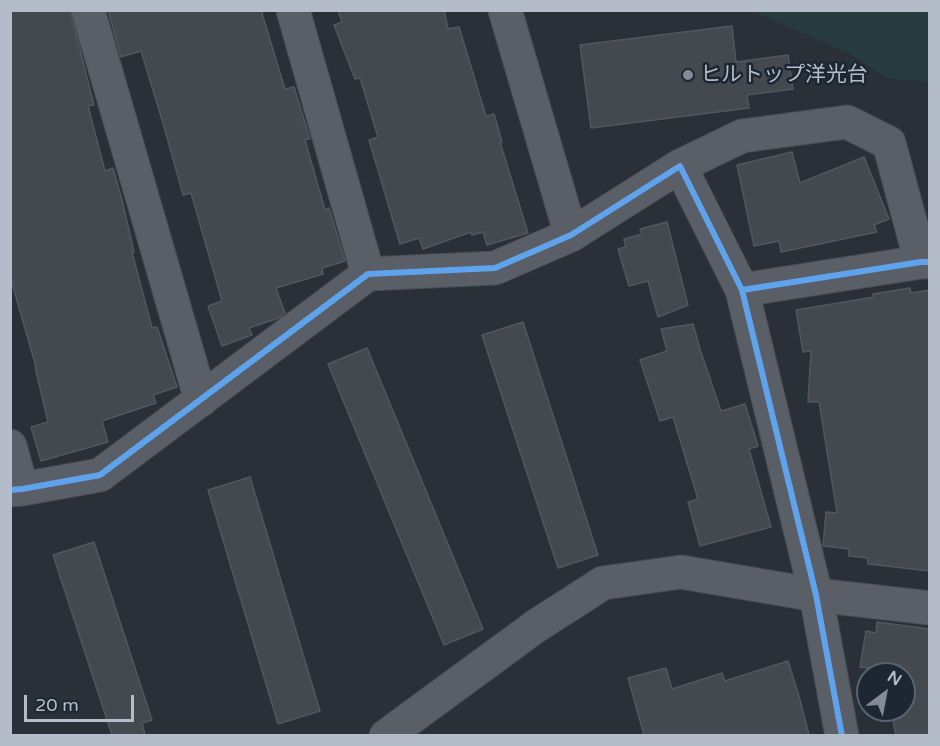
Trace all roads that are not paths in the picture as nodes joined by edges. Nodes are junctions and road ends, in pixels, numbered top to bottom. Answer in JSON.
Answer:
{"nodes":[{"id":1,"x":88,"y":10,"type":"edge"},
{"id":2,"x":293,"y":10,"type":"edge"},
{"id":3,"x":506,"y":10,"type":"edge"},
{"id":4,"x":680,"y":166,"type":"junction"},
{"id":5,"x":572,"y":235,"type":"junction"},
{"id":6,"x":925,"y":262,"type":"edge"},
{"id":7,"x":368,"y":274,"type":"junction"},
{"id":8,"x":742,"y":290,"type":"junction"},
{"id":9,"x":201,"y":400,"type":"junction"},
{"id":10,"x":10,"y":446,"type":"edge"},
{"id":11,"x":16,"y":490,"type":"edge"},
{"id":12,"x":816,"y":595,"type":"junction"},
{"id":13,"x":930,"y":608,"type":"edge"},
{"id":14,"x":386,"y":735,"type":"edge"},
{"id":15,"x":842,"y":735,"type":"edge"}],
"edges":[{"from":1,"to":9,"type":"street"},
{"from":2,"to":7,"type":"street"},
{"from":3,"to":5,"type":"street"},
{"from":4,"to":5,"type":"street"},
{"from":4,"to":6,"type":"street"},
{"from":4,"to":8,"type":"street"},
{"from":5,"to":7,"type":"street"},
{"from":6,"to":8,"type":"street"},
{"from":7,"to":9,"type":"street"},
{"from":8,"to":12,"type":"street"},
{"from":9,"to":11,"type":"street"},
{"from":10,"to":11,"type":"street"},
{"from":12,"to":13,"type":"street"},
{"from":12,"to":14,"type":"street"},
{"from":12,"to":15,"type":"street"}]}
